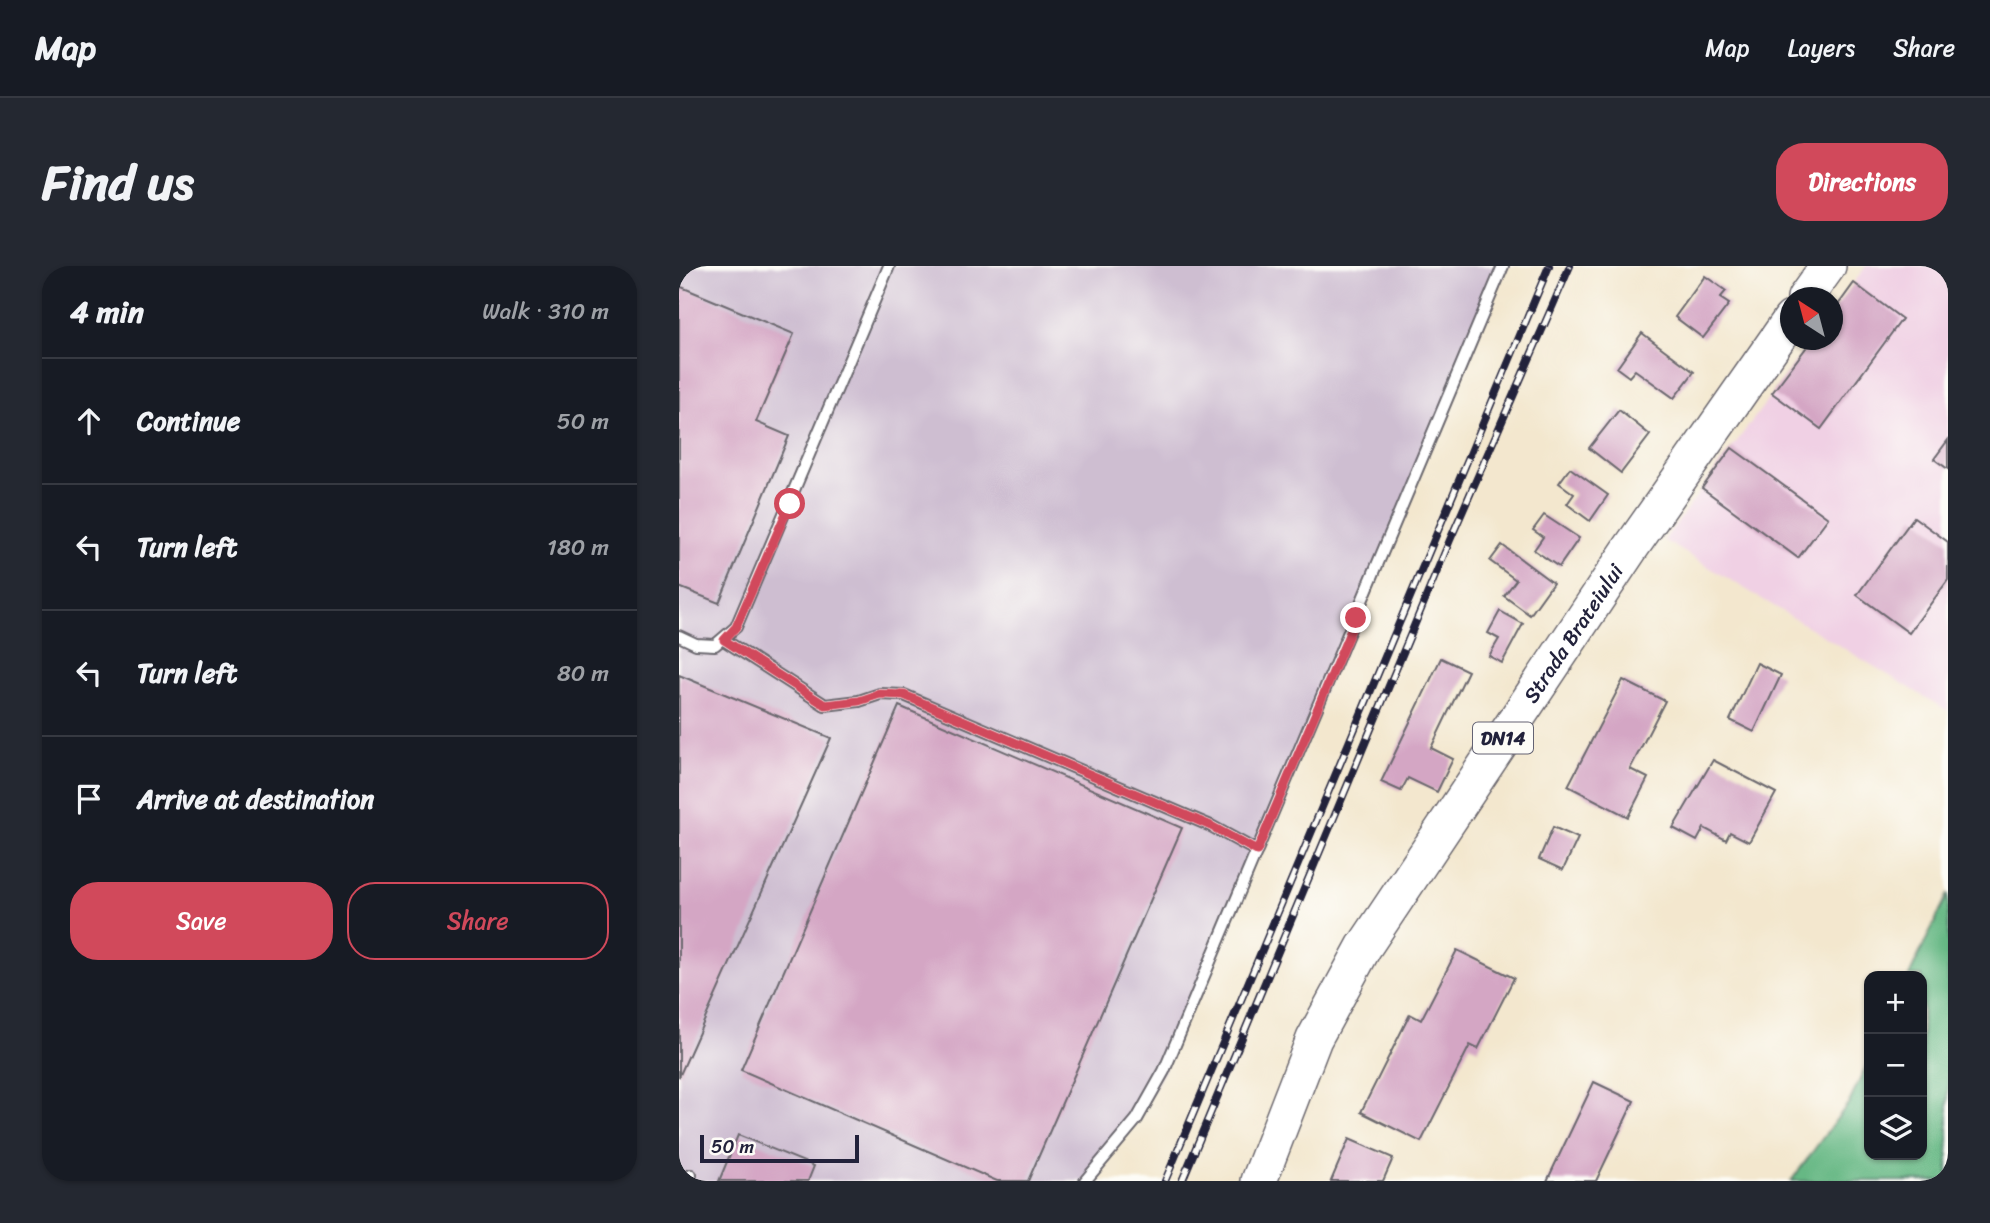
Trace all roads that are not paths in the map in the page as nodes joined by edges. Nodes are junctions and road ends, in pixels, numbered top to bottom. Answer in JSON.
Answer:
{"nodes":[{"id":1,"x":889,"y":266,"type":"edge"},
{"id":2,"x":1503,"y":266,"type":"edge"},
{"id":3,"x":1828,"y":266,"type":"edge"},
{"id":4,"x":1813,"y":287,"type":"edge"},
{"id":5,"x":1780,"y":333,"type":"edge"},
{"id":6,"x":679,"y":636,"type":"edge"},
{"id":7,"x":724,"y":640,"type":"junction"},
{"id":8,"x":1257,"y":851,"type":"junction"},
{"id":9,"x":1085,"y":1181,"type":"edge"},
{"id":10,"x":1259,"y":1181,"type":"edge"}],
"edges":[{"from":1,"to":7,"type":"lane"},
{"from":2,"to":8,"type":"lane"},
{"from":3,"to":4,"type":"main road"},
{"from":5,"to":10,"type":"main road","name":"Strada Brateiului","number":"DN14"},
{"from":6,"to":7,"type":"lane"},
{"from":7,"to":8,"type":"lane"},
{"from":8,"to":9,"type":"lane"}]}
